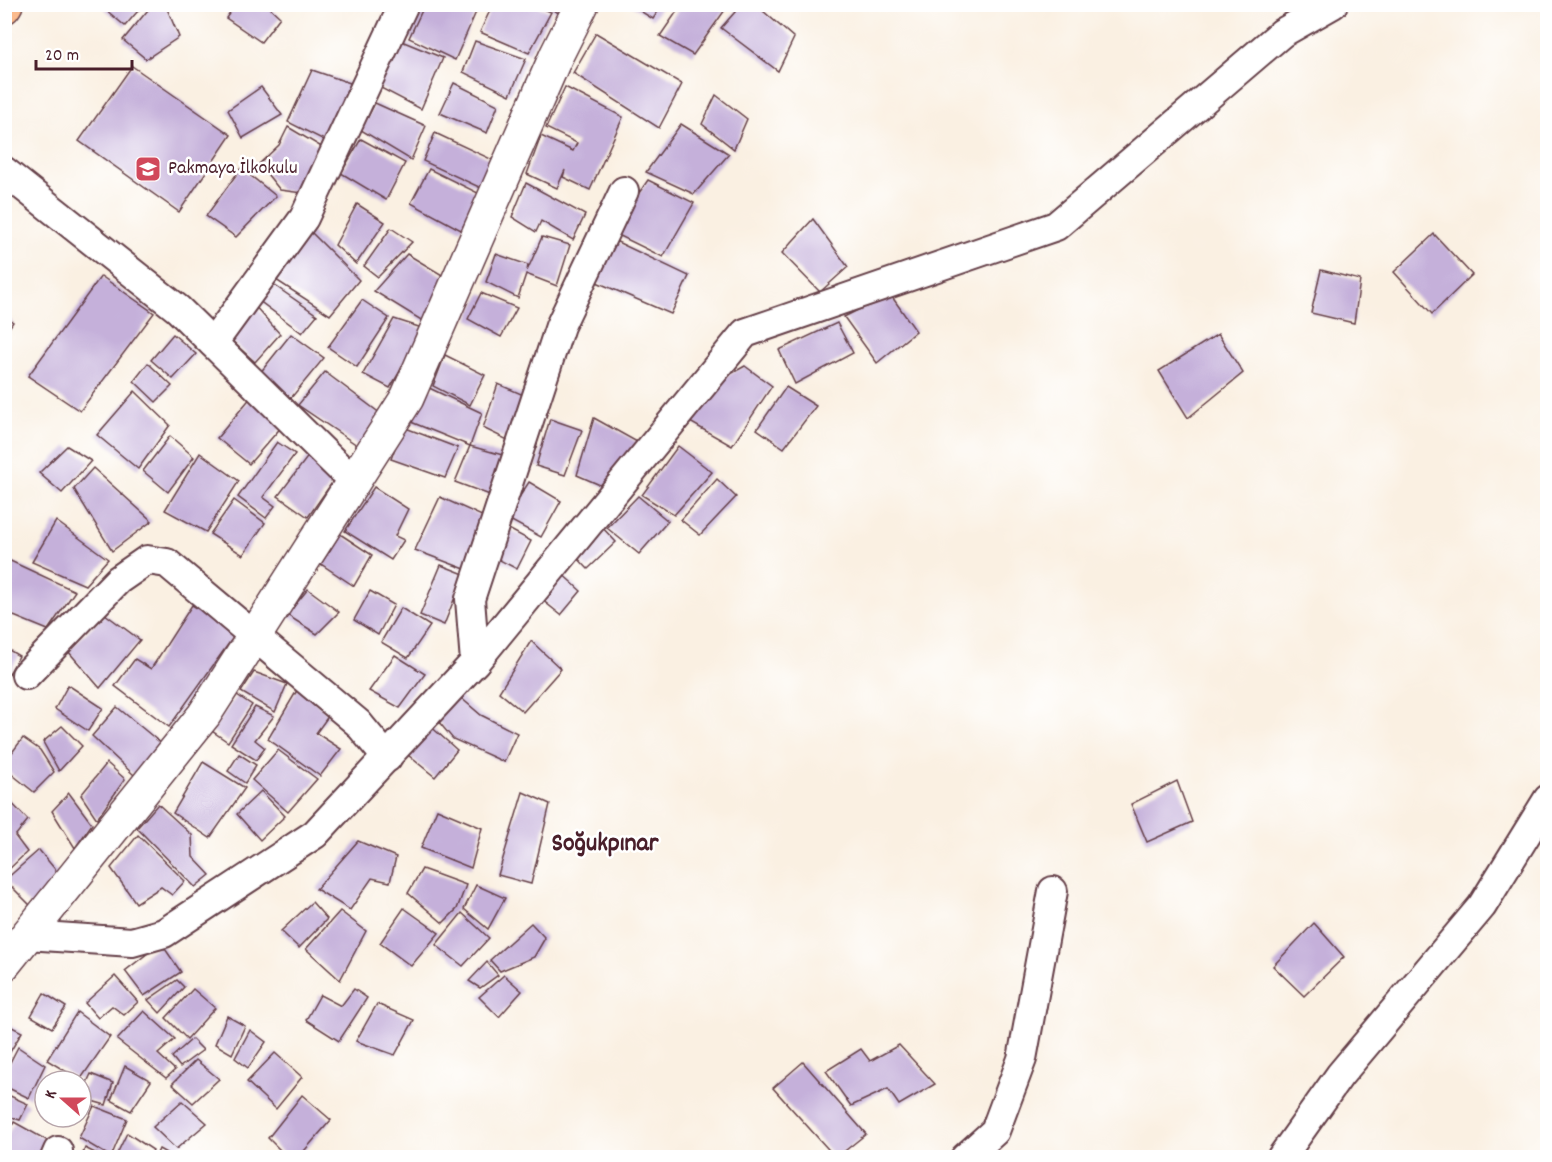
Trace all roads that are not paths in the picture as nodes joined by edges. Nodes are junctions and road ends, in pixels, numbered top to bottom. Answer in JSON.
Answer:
{"nodes":[{"id":1,"x":404,"y":4,"type":"edge"},
{"id":2,"x":582,"y":4,"type":"edge"},
{"id":3,"x":1333,"y":4,"type":"edge"},
{"id":4,"x":4,"y":171,"type":"edge"},
{"id":5,"x":624,"y":191,"type":"dead end"},
{"id":6,"x":213,"y":343,"type":"junction"},
{"id":7,"x":352,"y":480,"type":"junction"},
{"id":8,"x":255,"y":635,"type":"junction"},
{"id":9,"x":475,"y":662,"type":"junction"},
{"id":10,"x":26,"y":675,"type":"dead end"},
{"id":11,"x":387,"y":758,"type":"junction"},
{"id":12,"x":1548,"y":799,"type":"edge"},
{"id":13,"x":1053,"y":891,"type":"dead end"},
{"id":14,"x":11,"y":952,"type":"edge"},
{"id":15,"x":965,"y":1158,"type":"edge"},
{"id":16,"x":1281,"y":1158,"type":"edge"}],
"edges":[{"from":1,"to":6,"type":"street"},
{"from":2,"to":7,"type":"street"},
{"from":3,"to":9,"type":"street"},
{"from":4,"to":6,"type":"street"},
{"from":5,"to":9,"type":"street"},
{"from":6,"to":7,"type":"street"},
{"from":7,"to":8,"type":"street"},
{"from":8,"to":10,"type":"street"},
{"from":8,"to":11,"type":"street"},
{"from":8,"to":14,"type":"street"},
{"from":9,"to":11,"type":"street"},
{"from":11,"to":14,"type":"street"},
{"from":12,"to":16,"type":"street"},
{"from":13,"to":15,"type":"street"}]}
